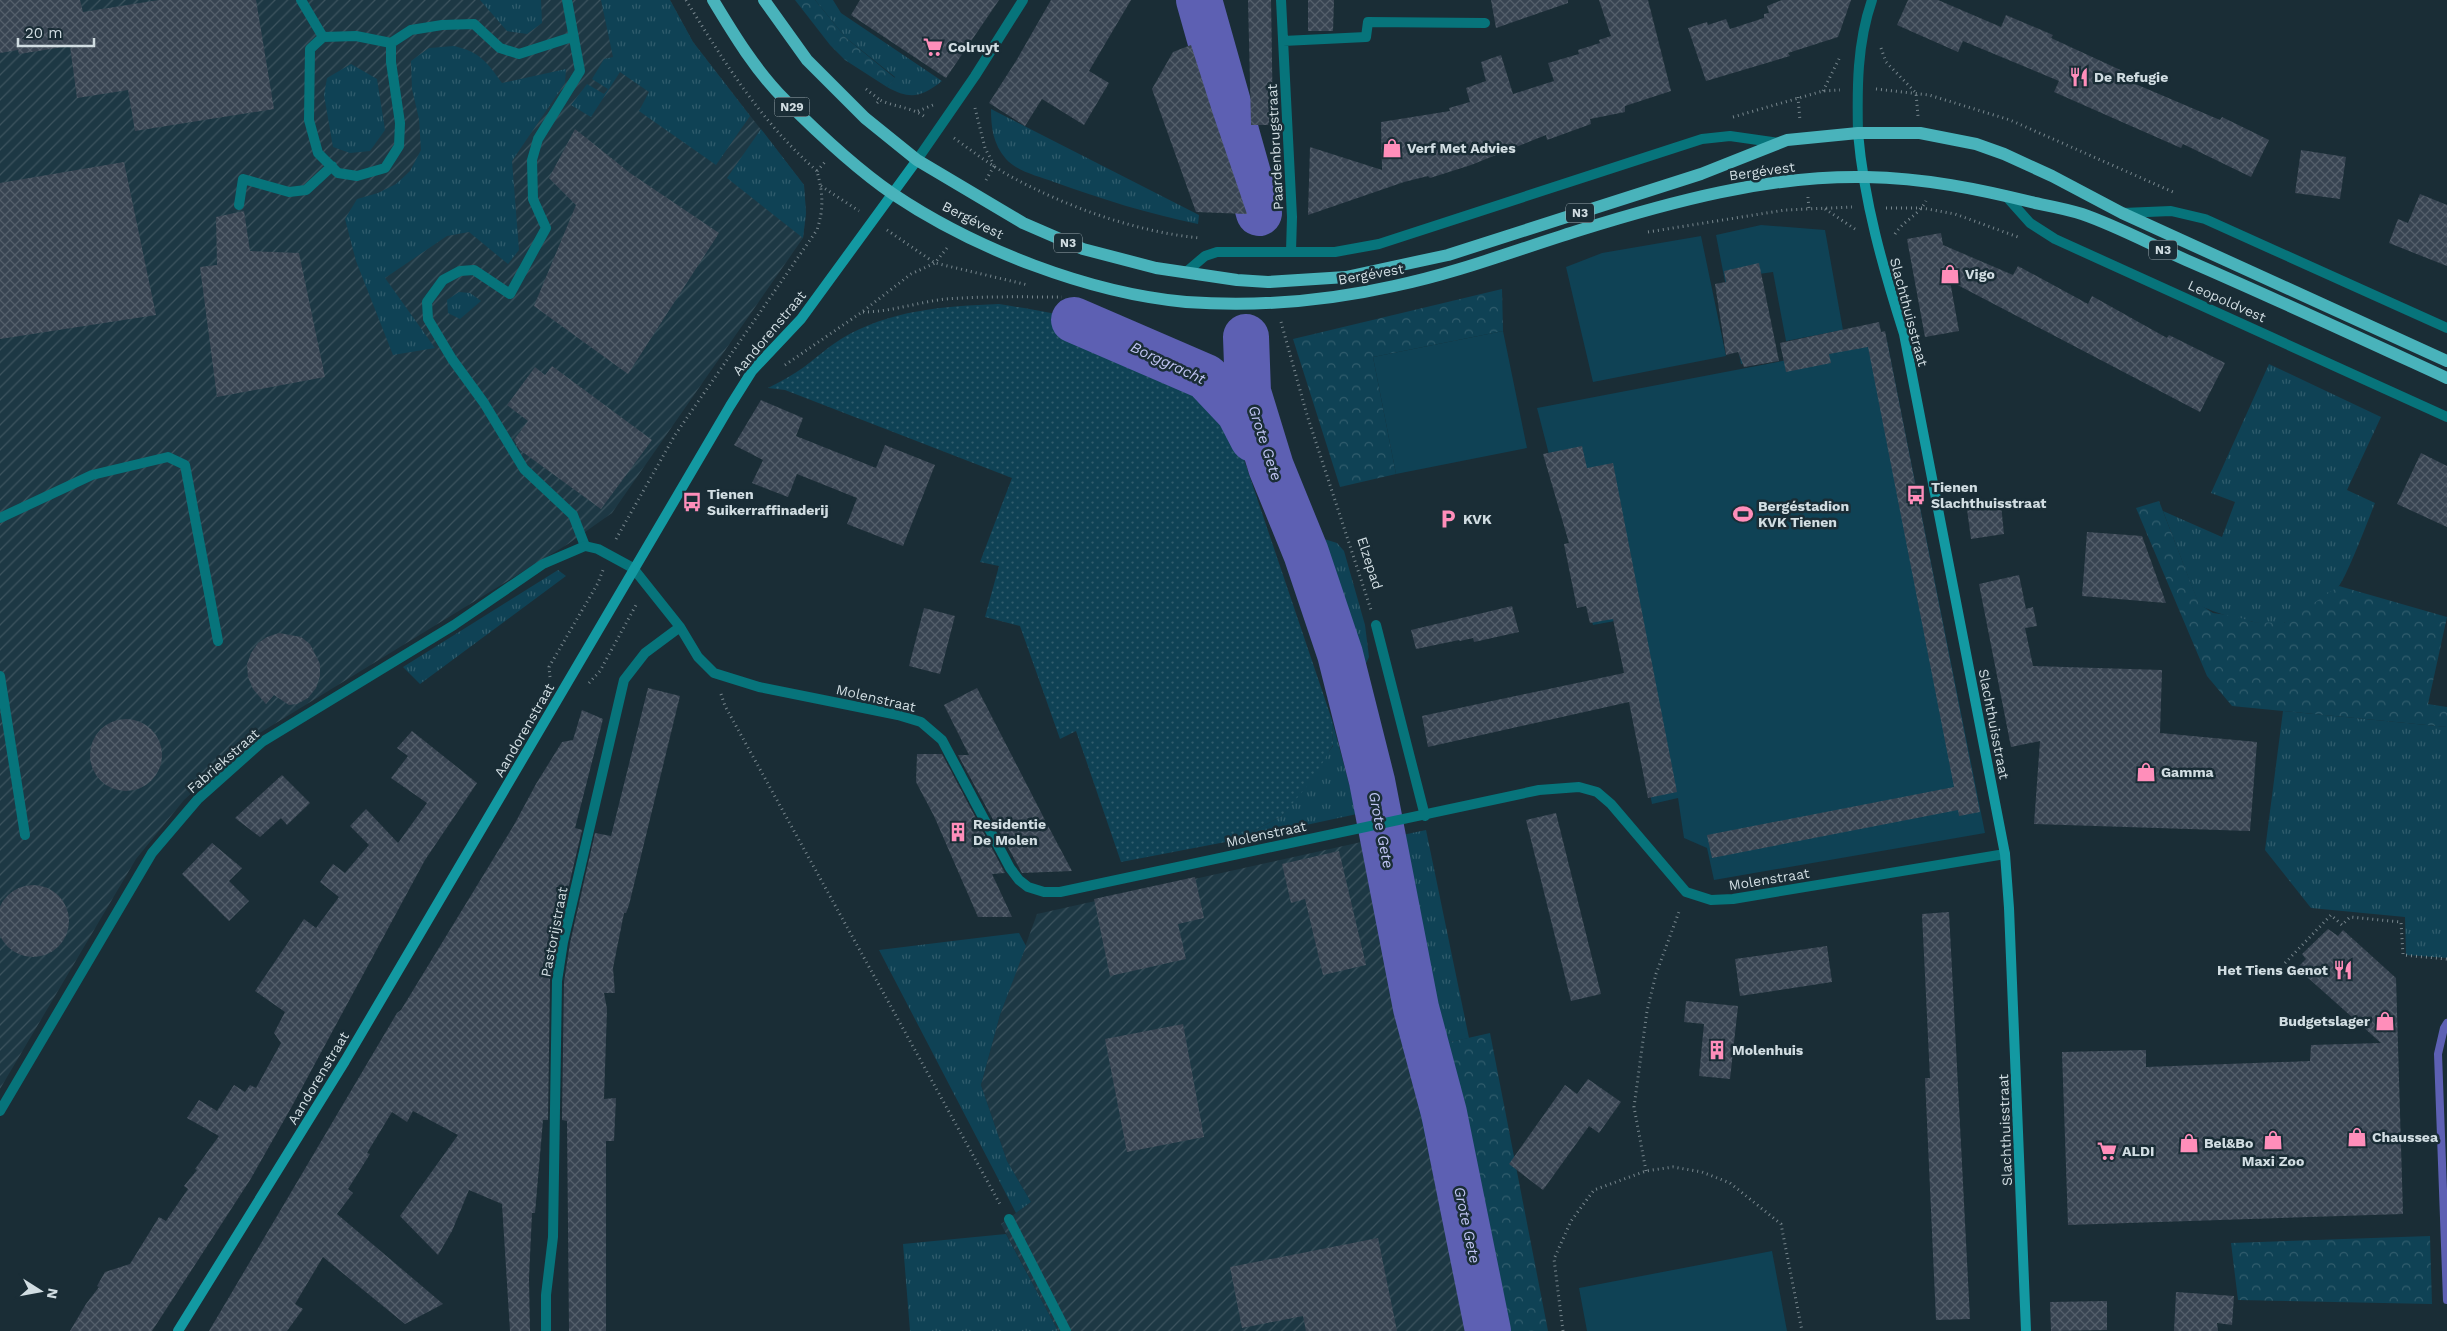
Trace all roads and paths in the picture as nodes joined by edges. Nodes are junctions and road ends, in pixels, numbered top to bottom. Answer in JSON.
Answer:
{"nodes":[{"id":1,"x":301,"y":0,"type":"edge"},
{"id":2,"x":567,"y":0,"type":"edge"},
{"id":3,"x":713,"y":0,"type":"edge"},
{"id":4,"x":764,"y":0,"type":"edge"},
{"id":5,"x":1023,"y":0,"type":"edge"},
{"id":6,"x":1281,"y":0,"type":"edge"},
{"id":7,"x":1872,"y":0,"type":"edge"},
{"id":8,"x":1485,"y":23,"type":"dead end"},
{"id":9,"x":323,"y":37,"type":"junction"},
{"id":10,"x":572,"y":37,"type":"junction"},
{"id":11,"x":1283,"y":41,"type":"junction"},
{"id":12,"x":391,"y":43,"type":"junction"},
{"id":13,"x":1880,"y":45,"type":"dead end"},
{"id":14,"x":975,"y":76,"type":"junction"},
{"id":15,"x":865,"y":118,"type":"junction"},
{"id":16,"x":939,"y":128,"type":"junction"},
{"id":17,"x":1858,"y":133,"type":"junction"},
{"id":18,"x":1920,"y":133,"type":"junction"},
{"id":19,"x":1780,"y":143,"type":"junction"},
{"id":20,"x":917,"y":160,"type":"junction"},
{"id":21,"x":332,"y":166,"type":"junction"},
{"id":22,"x":994,"y":166,"type":"junction"},
{"id":23,"x":817,"y":171,"type":"dead end"},
{"id":24,"x":1862,"y":177,"type":"junction"},
{"id":25,"x":1925,"y":180,"type":"junction"},
{"id":26,"x":893,"y":194,"type":"junction"},
{"id":27,"x":2005,"y":195,"type":"junction"},
{"id":28,"x":239,"y":205,"type":"dead end"},
{"id":29,"x":2122,"y":213,"type":"junction"},
{"id":30,"x":1205,"y":238,"type":"dead end"},
{"id":31,"x":1291,"y":251,"type":"junction"},
{"id":32,"x":1880,"y":256,"type":"junction"},
{"id":33,"x":1185,"y":273,"type":"junction"},
{"id":34,"x":1029,"y":286,"type":"dead end"},
{"id":35,"x":1058,"y":293,"type":"dead end"},
{"id":36,"x":862,"y":312,"type":"junction"},
{"id":37,"x":1281,"y":322,"type":"dead end"},
{"id":38,"x":2447,"y":328,"type":"edge"},
{"id":39,"x":2447,"y":361,"type":"edge"},
{"id":40,"x":780,"y":368,"type":"dead end"},
{"id":41,"x":2447,"y":378,"type":"edge"},
{"id":42,"x":2447,"y":417,"type":"edge"},
{"id":43,"x":0,"y":518,"type":"edge"},
{"id":44,"x":585,"y":546,"type":"junction"},
{"id":45,"x":608,"y":555,"type":"junction"},
{"id":46,"x":633,"y":568,"type":"junction"},
{"id":47,"x":1376,"y":625,"type":"joint"},
{"id":48,"x":680,"y":627,"type":"junction"},
{"id":49,"x":218,"y":641,"type":"dead end"},
{"id":50,"x":714,"y":673,"type":"junction"},
{"id":51,"x":0,"y":676,"type":"edge"},
{"id":52,"x":552,"y":708,"type":"junction"},
{"id":53,"x":1425,"y":816,"type":"junction"},
{"id":54,"x":25,"y":834,"type":"dead end"},
{"id":55,"x":2005,"y":854,"type":"junction"},
{"id":56,"x":1686,"y":892,"type":"junction"},
{"id":57,"x":2447,"y":959,"type":"edge"},
{"id":58,"x":2285,"y":963,"type":"dead end"},
{"id":59,"x":0,"y":1111,"type":"edge"},
{"id":60,"x":1646,"y":1171,"type":"junction"},
{"id":61,"x":1009,"y":1219,"type":"joint"},
{"id":62,"x":178,"y":1331,"type":"edge"},
{"id":63,"x":546,"y":1331,"type":"edge"},
{"id":64,"x":1066,"y":1331,"type":"edge"},
{"id":65,"x":1563,"y":1331,"type":"edge"},
{"id":66,"x":1802,"y":1331,"type":"edge"},
{"id":67,"x":2026,"y":1331,"type":"edge"}],
"edges":[{"from":1,"to":9,"type":"street"},
{"from":2,"to":10,"type":"street"},
{"from":3,"to":26,"type":"main road","number":"N29"},
{"from":4,"to":15,"type":"main road","name":"Bergévest"},
{"from":5,"to":14,"type":"street"},
{"from":6,"to":11,"type":"street","name":"Paardenbrugstraat"},
{"from":7,"to":17,"type":"street"},
{"from":8,"to":11,"type":"street"},
{"from":9,"to":12,"type":"street"},
{"from":9,"to":21,"type":"street"},
{"from":10,"to":12,"type":"street"},
{"from":10,"to":44,"type":"street"},
{"from":11,"to":31,"type":"street","name":"Paardenbrugstraat"},
{"from":12,"to":21,"type":"street"},
{"from":13,"to":18,"type":"path"},
{"from":14,"to":16,"type":"street"},
{"from":14,"to":22,"type":"path"},
{"from":15,"to":16,"type":"path"},
{"from":15,"to":20,"type":"main road","name":"Bergévest"},
{"from":16,"to":20,"type":"street"},
{"from":16,"to":22,"type":"path"},
{"from":17,"to":18,"type":"main road","number":"N3"},
{"from":17,"to":19,"type":"main road","name":"Bergévest","number":"N3"},
{"from":17,"to":24,"type":"main road","name":"Slachthuisstraat"},
{"from":18,"to":29,"type":"main road","number":"N3"},
{"from":19,"to":31,"type":"street","name":"Bergévest"},
{"from":19,"to":33,"type":"main road","name":"Bergévest","number":"N3"},
{"from":20,"to":26,"type":"main road","name":"Aandorenstraat"},
{"from":20,"to":33,"type":"main road","name":"Bergévest","number":"N3"},
{"from":21,"to":28,"type":"street"},
{"from":22,"to":30,"type":"path"},
{"from":23,"to":45,"type":"path"},
{"from":24,"to":25,"type":"main road","name":"Leopoldvest","number":"N3"},
{"from":24,"to":26,"type":"main road","name":"Bergévest","number":"N3"},
{"from":24,"to":32,"type":"main road","name":"Slachthuisstraat"},
{"from":25,"to":27,"type":"main road","name":"Leopoldvest","number":"N3"},
{"from":25,"to":32,"type":"path"},
{"from":26,"to":46,"type":"main road","name":"Aandorenstraat"},
{"from":27,"to":41,"type":"main road","name":"Leopoldvest","number":"N3"},
{"from":27,"to":42,"type":"street","name":"Leopoldvest"},
{"from":29,"to":38,"type":"street"},
{"from":29,"to":39,"type":"main road","number":"N3"},
{"from":31,"to":33,"type":"street","name":"Bergévest"},
{"from":32,"to":55,"type":"main road","name":"Slachthuisstraat"},
{"from":34,"to":36,"type":"path"},
{"from":35,"to":36,"type":"path"},
{"from":36,"to":40,"type":"path"},
{"from":37,"to":47,"type":"path","name":"Elzepad"},
{"from":43,"to":49,"type":"street"},
{"from":44,"to":45,"type":"street"},
{"from":44,"to":59,"type":"street","name":"Fabriekstraat"},
{"from":45,"to":46,"type":"street"},
{"from":45,"to":52,"type":"path"},
{"from":46,"to":48,"type":"street","name":"Molenstraat"},
{"from":46,"to":52,"type":"main road","name":"Aandorenstraat"},
{"from":47,"to":53,"type":"street"},
{"from":48,"to":50,"type":"street","name":"Molenstraat"},
{"from":48,"to":63,"type":"street","name":"Pastorijstraat"},
{"from":50,"to":53,"type":"street","name":"Molenstraat"},
{"from":50,"to":61,"type":"path"},
{"from":51,"to":54,"type":"street"},
{"from":52,"to":62,"type":"main road","name":"Aandorenstraat"},
{"from":53,"to":56,"type":"street","name":"Molenstraat"},
{"from":55,"to":56,"type":"street","name":"Molenstraat"},
{"from":55,"to":67,"type":"main road","name":"Slachthuisstraat"},
{"from":56,"to":60,"type":"path"},
{"from":57,"to":58,"type":"path"},
{"from":60,"to":65,"type":"path"},
{"from":60,"to":66,"type":"path"},
{"from":61,"to":64,"type":"street"}]}
